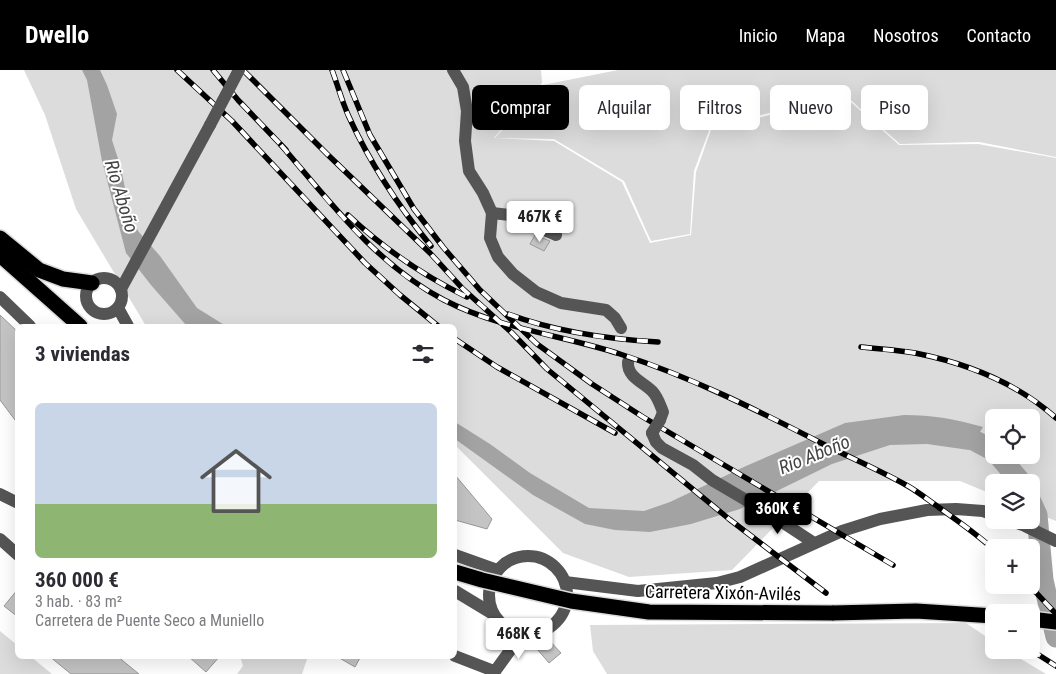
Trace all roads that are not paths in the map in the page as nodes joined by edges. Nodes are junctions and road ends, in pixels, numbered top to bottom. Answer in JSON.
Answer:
{"nodes":[{"id":1,"x":239,"y":70,"type":"edge"},
{"id":2,"x":453,"y":70,"type":"edge"},
{"id":3,"x":492,"y":213,"type":"junction"},
{"id":4,"x":556,"y":235,"type":"dead end"},
{"id":5,"x":0,"y":238,"type":"edge"},
{"id":6,"x":0,"y":255,"type":"edge"},
{"id":7,"x":92,"y":283,"type":"junction"},
{"id":8,"x":36,"y":288,"type":"junction"},
{"id":9,"x":121,"y":289,"type":"junction"},
{"id":10,"x":0,"y":297,"type":"edge"},
{"id":11,"x":118,"y":308,"type":"junction"},
{"id":12,"x":28,"y":324,"type":"edge"},
{"id":13,"x":67,"y":324,"type":"edge"},
{"id":14,"x":78,"y":324,"type":"edge"},
{"id":15,"x":127,"y":324,"type":"edge"},
{"id":16,"x":621,"y":328,"type":"tunnel mouth"},
{"id":17,"x":628,"y":362,"type":"tunnel mouth"},
{"id":18,"x":0,"y":494,"type":"edge"},
{"id":19,"x":15,"y":502,"type":"edge"},
{"id":20,"x":985,"y":512,"type":"edge"},
{"id":21,"x":1031,"y":529,"type":"edge"},
{"id":22,"x":0,"y":539,"type":"edge"},
{"id":23,"x":1056,"y":541,"type":"edge"},
{"id":24,"x":814,"y":543,"type":"junction"},
{"id":25,"x":15,"y":552,"type":"edge"},
{"id":26,"x":457,"y":555,"type":"edge"},
{"id":27,"x":497,"y":570,"type":"junction"},
{"id":28,"x":457,"y":573,"type":"edge"},
{"id":29,"x":565,"y":582,"type":"junction"},
{"id":30,"x":457,"y":592,"type":"edge"},
{"id":31,"x":493,"y":614,"type":"junction"},
{"id":32,"x":985,"y":616,"type":"edge"},
{"id":33,"x":1040,"y":620,"type":"edge"},
{"id":34,"x":1056,"y":622,"type":"edge"},
{"id":35,"x":522,"y":634,"type":"junction"},
{"id":36,"x":457,"y":657,"type":"edge"},
{"id":37,"x":493,"y":672,"type":"edge"}],
"edges":[{"from":1,"to":9,"type":"street","bridge":true},
{"from":2,"to":3,"type":"street"},
{"from":3,"to":4,"type":"street"},
{"from":3,"to":16,"type":"street"},
{"from":5,"to":7,"type":"highway"},
{"from":6,"to":8,"type":"highway"},
{"from":7,"to":9,"type":"street"},
{"from":7,"to":11,"type":"street"},
{"from":8,"to":13,"type":"highway"},
{"from":8,"to":14,"type":"highway"},
{"from":9,"to":11,"type":"street"},
{"from":10,"to":12,"type":"street"},
{"from":11,"to":15,"type":"street"},
{"from":17,"to":24,"type":"street","bridge":true},
{"from":18,"to":19,"type":"street"},
{"from":20,"to":24,"type":"street"},
{"from":21,"to":23,"type":"street"},
{"from":22,"to":25,"type":"street"},
{"from":24,"to":29,"type":"street"},
{"from":26,"to":27,"type":"street"},
{"from":27,"to":29,"type":"street"},
{"from":27,"to":31,"type":"street"},
{"from":28,"to":32,"type":"highway","name":"Carretera Xixón-Avilés","bridge":true},
{"from":29,"to":35,"type":"street"},
{"from":30,"to":31,"type":"street"},
{"from":31,"to":35,"type":"street"},
{"from":33,"to":34,"type":"highway"},
{"from":35,"to":37,"type":"street"},
{"from":36,"to":37,"type":"street"}]}
